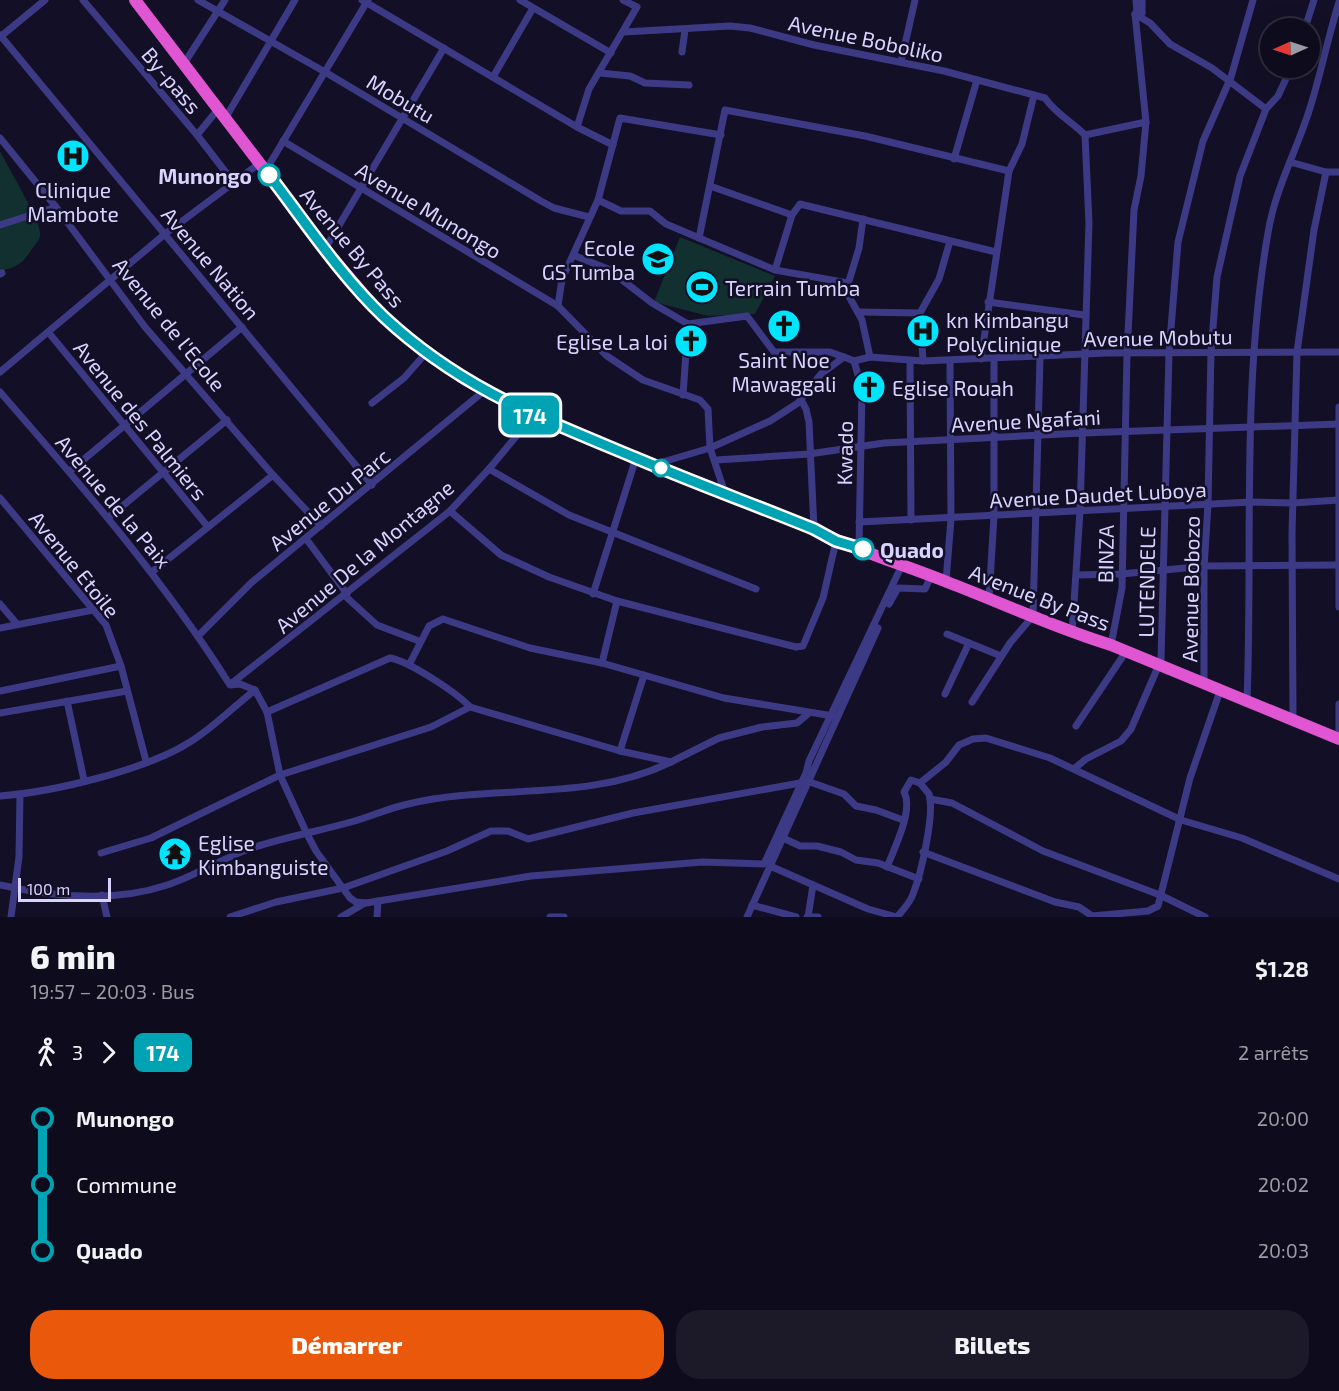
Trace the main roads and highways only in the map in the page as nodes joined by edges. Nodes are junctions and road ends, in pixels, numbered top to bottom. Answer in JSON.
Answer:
{"nodes":[{"id":1,"x":135,"y":0,"type":"edge"},
{"id":2,"x":1339,"y":739,"type":"edge"}],
"edges":[{"from":1,"to":2,"type":"highway","name":"Avenue By Pass"}]}
